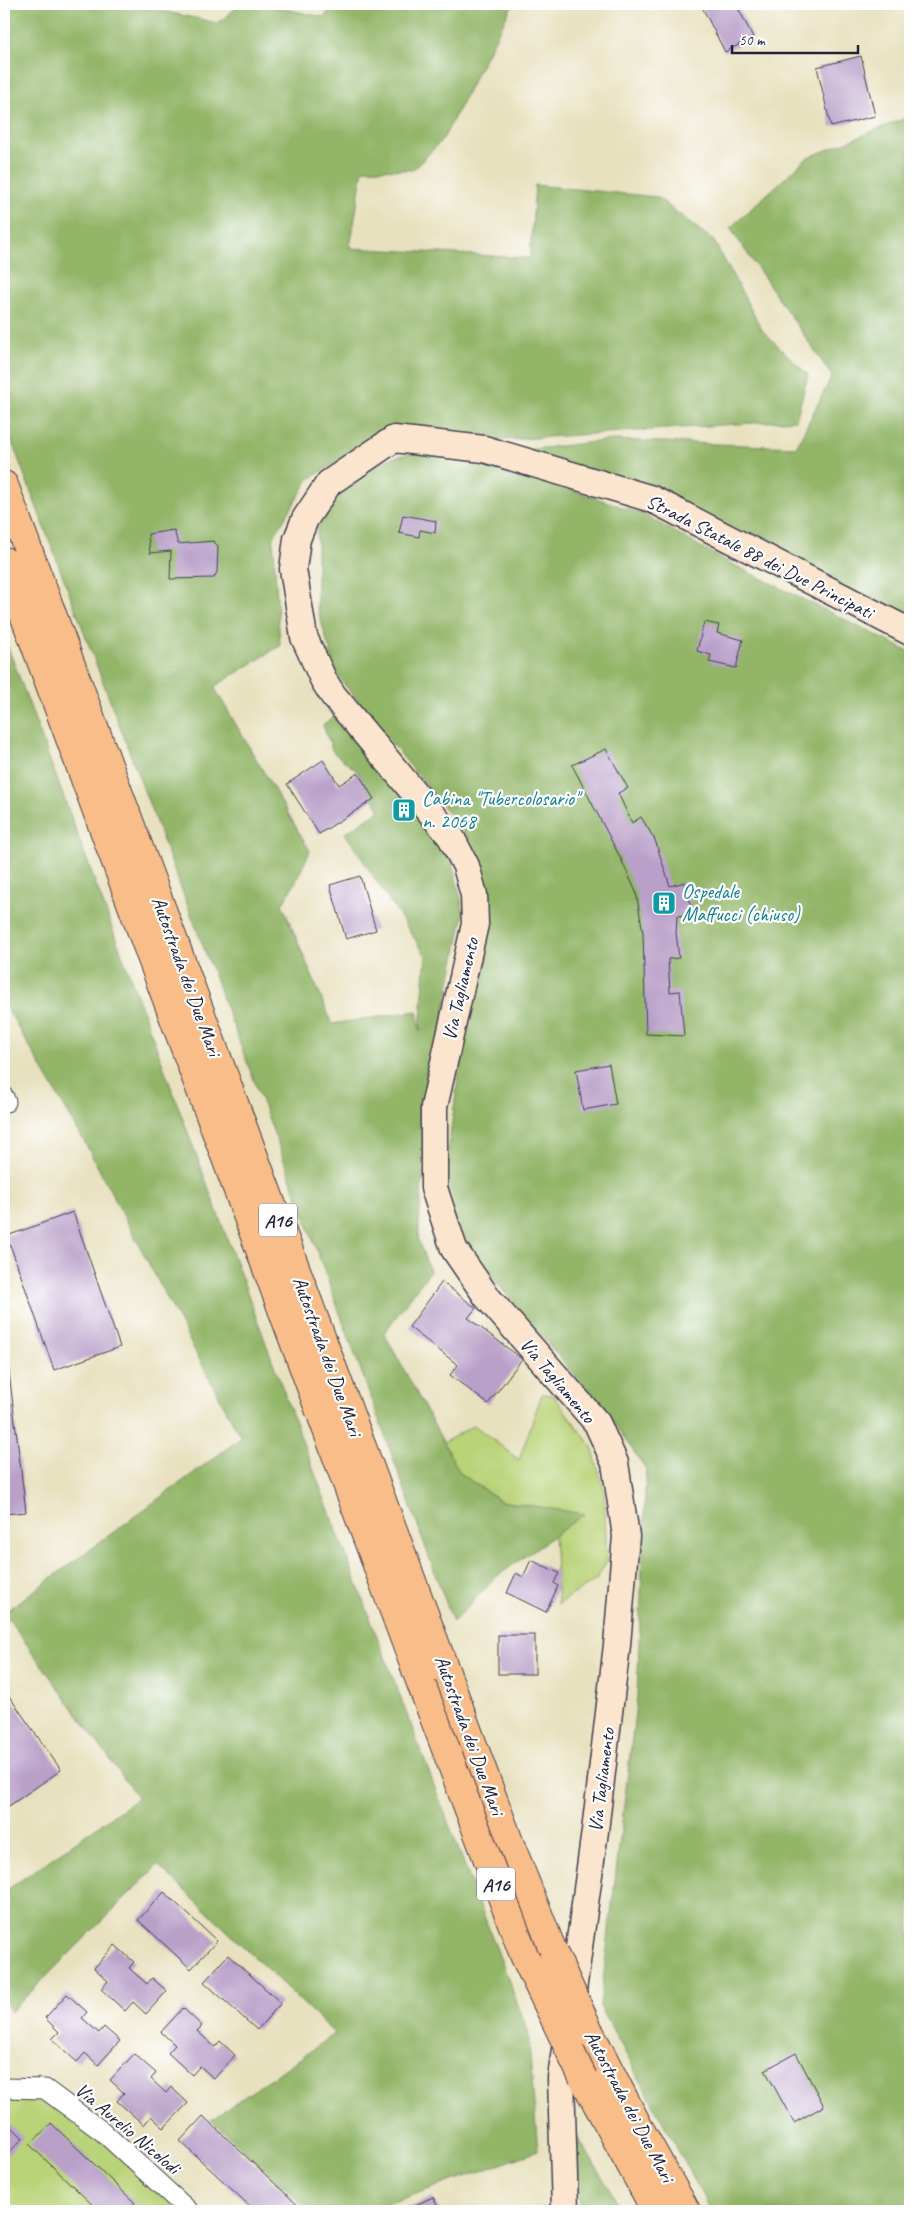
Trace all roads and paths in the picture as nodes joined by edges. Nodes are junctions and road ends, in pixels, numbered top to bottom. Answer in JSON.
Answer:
{"nodes":[{"id":1,"x":4,"y":485,"type":"edge"},
{"id":2,"x":4,"y":561,"type":"edge"},
{"id":3,"x":910,"y":632,"type":"edge"},
{"id":4,"x":324,"y":681,"type":"joint"},
{"id":5,"x":4,"y":1097,"type":"edge"},
{"id":6,"x":4,"y":1102,"type":"edge"},
{"id":7,"x":4,"y":2088,"type":"edge"},
{"id":8,"x":188,"y":2211,"type":"edge"},
{"id":9,"x":564,"y":2211,"type":"edge"},
{"id":10,"x":656,"y":2211,"type":"edge"},
{"id":11,"x":686,"y":2211,"type":"edge"}],
"edges":[{"from":1,"to":11,"type":"highway","name":"Autostrada dei Due Mari","number":"A16","bridge":true},
{"from":2,"to":10,"type":"highway","name":"Autostrada dei Due Mari","number":"A16","bridge":true},
{"from":3,"to":4,"type":"main road","name":"Strada Statale 88 dei Due Principati"},
{"from":4,"to":9,"type":"main road","name":"Via Tagliamento"},
{"from":5,"to":6,"type":"street"},
{"from":7,"to":8,"type":"street","name":"Via Aurelio Nicolodi"}]}
